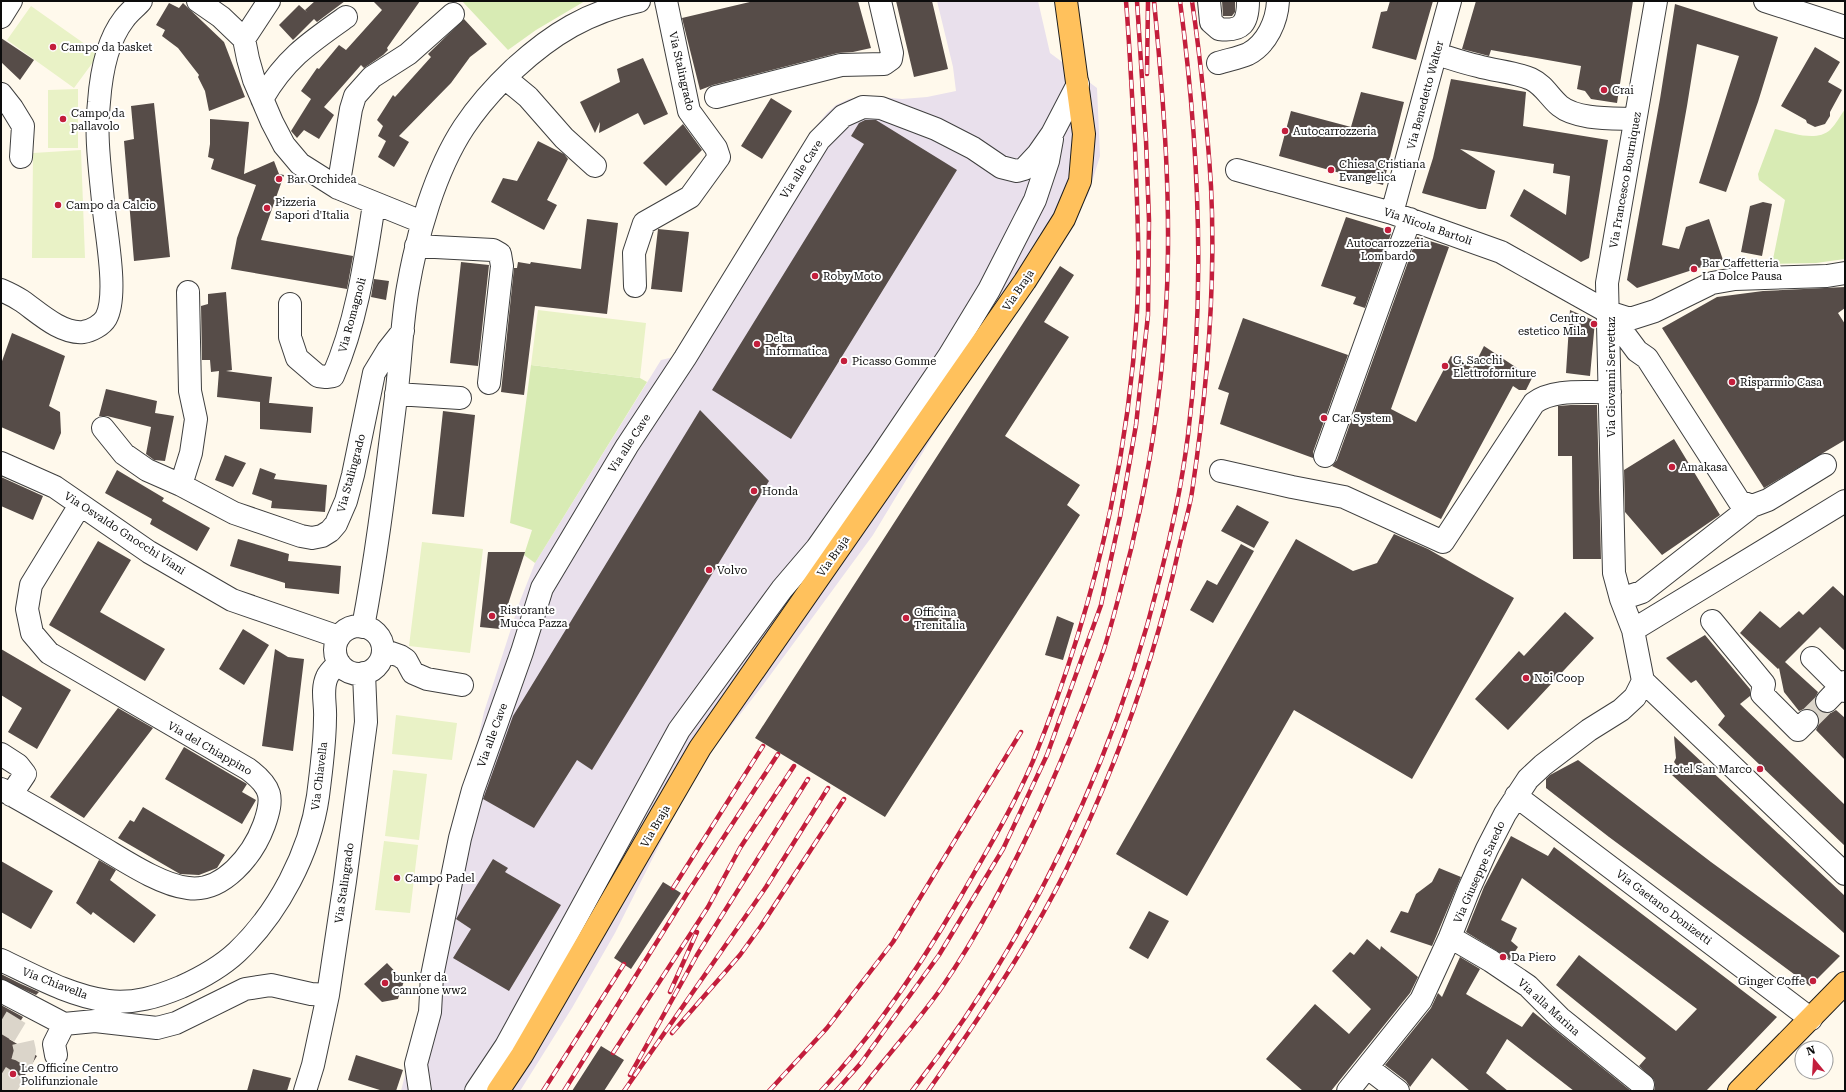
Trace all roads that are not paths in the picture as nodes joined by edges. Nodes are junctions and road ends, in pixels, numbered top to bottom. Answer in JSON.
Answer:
{"nodes":[{"id":1,"x":11,"y":1,"type":"edge"},
{"id":2,"x":141,"y":1,"type":"edge"},
{"id":3,"x":198,"y":1,"type":"edge"},
{"id":4,"x":269,"y":1,"type":"edge"},
{"id":5,"x":639,"y":1,"type":"edge"},
{"id":6,"x":666,"y":1,"type":"edge"},
{"id":7,"x":880,"y":1,"type":"edge"},
{"id":8,"x":1066,"y":1,"type":"edge"},
{"id":9,"x":1209,"y":1,"type":"edge"},
{"id":10,"x":1248,"y":1,"type":"edge"},
{"id":11,"x":1278,"y":1,"type":"edge"},
{"id":12,"x":1450,"y":1,"type":"edge"},
{"id":13,"x":1656,"y":1,"type":"edge"},
{"id":14,"x":1765,"y":1,"type":"edge"},
{"id":15,"x":453,"y":14,"type":"dead end"},
{"id":16,"x":1,"y":17,"type":"edge"},
{"id":17,"x":346,"y":17,"type":"dead end"},
{"id":18,"x":1845,"y":27,"type":"edge"},
{"id":19,"x":244,"y":38,"type":"junction"},
{"id":20,"x":1437,"y":54,"type":"junction"},
{"id":21,"x":1218,"y":63,"type":"dead end"},
{"id":22,"x":505,"y":78,"type":"junction"},
{"id":23,"x":1078,"y":84,"type":"junction"},
{"id":24,"x":1,"y":94,"type":"edge"},
{"id":25,"x":716,"y":97,"type":"dead end"},
{"id":26,"x":262,"y":99,"type":"junction"},
{"id":27,"x":1635,"y":119,"type":"junction"},
{"id":28,"x":1052,"y":134,"type":"junction"},
{"id":29,"x":21,"y":157,"type":"dead end"},
{"id":30,"x":595,"y":166,"type":"dead end"},
{"id":31,"x":1237,"y":170,"type":"dead end"},
{"id":32,"x":338,"y":188,"type":"junction"},
{"id":33,"x":374,"y":204,"type":"junction"},
{"id":34,"x":1401,"y":216,"type":"junction"},
{"id":35,"x":422,"y":222,"type":"junction"},
{"id":36,"x":416,"y":246,"type":"junction"},
{"id":37,"x":1845,"y":273,"type":"edge"},
{"id":38,"x":635,"y":286,"type":"dead end"},
{"id":39,"x":1,"y":290,"type":"edge"},
{"id":40,"x":188,"y":292,"type":"dead end"},
{"id":41,"x":290,"y":304,"type":"dead end"},
{"id":42,"x":1608,"y":312,"type":"junction"},
{"id":43,"x":403,"y":331,"type":"junction"},
{"id":44,"x":489,"y":383,"type":"dead end"},
{"id":45,"x":1610,"y":392,"type":"junction"},
{"id":46,"x":396,"y":394,"type":"junction"},
{"id":47,"x":460,"y":398,"type":"dead end"},
{"id":48,"x":103,"y":428,"type":"dead end"},
{"id":49,"x":1324,"y":456,"type":"dead end"},
{"id":50,"x":1,"y":463,"type":"edge"},
{"id":51,"x":1825,"y":465,"type":"dead end"},
{"id":52,"x":1221,"y":471,"type":"dead end"},
{"id":53,"x":181,"y":485,"type":"junction"},
{"id":54,"x":1845,"y":501,"type":"edge"},
{"id":55,"x":80,"y":505,"type":"junction"},
{"id":56,"x":1752,"y":506,"type":"junction"},
{"id":57,"x":1621,"y":599,"type":"junction"},
{"id":58,"x":1712,"y":622,"type":"dead end"},
{"id":59,"x":363,"y":627,"type":"junction"},
{"id":60,"x":1633,"y":630,"type":"junction"},
{"id":61,"x":339,"y":637,"type":"junction"},
{"id":62,"x":383,"y":650,"type":"junction"},
{"id":63,"x":1812,"y":658,"type":"dead end"},
{"id":64,"x":339,"y":663,"type":"junction"},
{"id":65,"x":364,"y":673,"type":"junction"},
{"id":66,"x":1642,"y":681,"type":"junction"},
{"id":67,"x":462,"y":685,"type":"dead end"},
{"id":68,"x":1840,"y":690,"type":"edge"},
{"id":69,"x":1807,"y":721,"type":"tunnel mouth"},
{"id":70,"x":1,"y":754,"type":"edge"},
{"id":71,"x":6,"y":792,"type":"edge"},
{"id":72,"x":1516,"y":796,"type":"junction"},
{"id":73,"x":1845,"y":874,"type":"edge"},
{"id":74,"x":1450,"y":937,"type":"junction"},
{"id":75,"x":1,"y":960,"type":"edge"},
{"id":76,"x":1845,"y":983,"type":"edge"},
{"id":77,"x":1,"y":991,"type":"edge"},
{"id":78,"x":328,"y":995,"type":"junction"},
{"id":79,"x":1811,"y":1019,"type":"junction"},
{"id":80,"x":64,"y":1024,"type":"junction"},
{"id":81,"x":56,"y":1055,"type":"dead end"},
{"id":82,"x":1368,"y":1068,"type":"junction"},
{"id":83,"x":1642,"y":1085,"type":"dead end"},
{"id":84,"x":305,"y":1091,"type":"edge"},
{"id":85,"x":420,"y":1091,"type":"edge"},
{"id":86,"x":476,"y":1091,"type":"edge"},
{"id":87,"x":498,"y":1091,"type":"edge"},
{"id":88,"x":1348,"y":1091,"type":"edge"},
{"id":89,"x":1398,"y":1091,"type":"edge"},
{"id":90,"x":1739,"y":1091,"type":"edge"}],
"edges":[{"from":1,"to":16,"type":"street"},
{"from":2,"to":39,"type":"street"},
{"from":3,"to":19,"type":"street"},
{"from":4,"to":19,"type":"street"},
{"from":5,"to":22,"type":"street"},
{"from":6,"to":38,"type":"street","name":"Via Stalingrado"},
{"from":7,"to":25,"type":"street"},
{"from":8,"to":23,"type":"main road","name":"Via Braja"},
{"from":9,"to":10,"type":"street"},
{"from":11,"to":21,"type":"street"},
{"from":12,"to":20,"type":"street","name":"Via Benedetto Walter"},
{"from":13,"to":27,"type":"street","name":"Via Francesco Bourniquez"},
{"from":14,"to":18,"type":"street"},
{"from":15,"to":32,"type":"street"},
{"from":17,"to":26,"type":"street"},
{"from":19,"to":26,"type":"street"},
{"from":20,"to":27,"type":"street"},
{"from":20,"to":34,"type":"street","name":"Via Benedetto Walter"},
{"from":22,"to":30,"type":"street"},
{"from":22,"to":35,"type":"street"},
{"from":23,"to":28,"type":"street","name":"Via alle Cave"},
{"from":23,"to":87,"type":"main road","name":"Via Braja"},
{"from":24,"to":29,"type":"street"},
{"from":26,"to":32,"type":"street"},
{"from":27,"to":42,"type":"street","name":"Via Francesco Bourniquez"},
{"from":28,"to":85,"type":"street","name":"Via alle Cave"},
{"from":28,"to":86,"type":"street"},
{"from":31,"to":34,"type":"street","name":"Via Nicola Bartoli"},
{"from":32,"to":33,"type":"street"},
{"from":33,"to":35,"type":"street"},
{"from":33,"to":41,"type":"street","name":"Via Romagnoli"},
{"from":34,"to":42,"type":"street","name":"Via Nicola Bartoli"},
{"from":34,"to":49,"type":"street","name":"Via Benedetto Walter"},
{"from":35,"to":36,"type":"street"},
{"from":36,"to":43,"type":"street"},
{"from":36,"to":44,"type":"street"},
{"from":37,"to":42,"type":"street","name":"Via Giovanni Servettaz"},
{"from":40,"to":53,"type":"street"},
{"from":42,"to":45,"type":"street","name":"Via Giovanni Servettaz"},
{"from":42,"to":56,"type":"street"},
{"from":43,"to":46,"type":"street"},
{"from":43,"to":53,"type":"street","name":"Via Stalingrado"},
{"from":45,"to":52,"type":"street"},
{"from":45,"to":57,"type":"street","name":"Via Giovanni Servettaz"},
{"from":46,"to":47,"type":"street"},
{"from":46,"to":59,"type":"street"},
{"from":48,"to":53,"type":"street","name":"Via Stalingrado"},
{"from":50,"to":55,"type":"street","name":"Via Osvaldo Gnocchi Viani"},
{"from":51,"to":56,"type":"street"},
{"from":54,"to":60,"type":"street"},
{"from":55,"to":61,"type":"street","name":"Via Osvaldo Gnocchi Viani"},
{"from":55,"to":71,"type":"street","name":"Via del Chiappino"},
{"from":56,"to":57,"type":"street"},
{"from":57,"to":60,"type":"street","name":"Via Giovanni Servettaz"},
{"from":58,"to":69,"type":"street"},
{"from":59,"to":61,"type":"street"},
{"from":59,"to":62,"type":"street"},
{"from":60,"to":66,"type":"street","name":"Via Giovanni Servettaz"},
{"from":61,"to":64,"type":"street"},
{"from":62,"to":65,"type":"street"},
{"from":62,"to":67,"type":"street"},
{"from":63,"to":68,"type":"street"},
{"from":64,"to":65,"type":"street"},
{"from":64,"to":75,"type":"street","name":"Via Chiavella"},
{"from":65,"to":78,"type":"street","name":"Via Stalingrado"},
{"from":66,"to":72,"type":"street","name":"Via Giuseppe Saredo"},
{"from":66,"to":73,"type":"street"},
{"from":70,"to":71,"type":"street"},
{"from":72,"to":74,"type":"street","name":"Via Giuseppe Saredo"},
{"from":72,"to":79,"type":"street","name":"Via Gaetano Donizetti"},
{"from":74,"to":82,"type":"street","name":"Via Giuseppe Saredo"},
{"from":74,"to":83,"type":"street","name":"Via alla Marina"},
{"from":76,"to":79,"type":"main road"},
{"from":77,"to":80,"type":"street"},
{"from":78,"to":80,"type":"street"},
{"from":78,"to":84,"type":"street","name":"Via Stalingrado"},
{"from":79,"to":90,"type":"main road"},
{"from":80,"to":81,"type":"street"},
{"from":82,"to":88,"type":"street","name":"Via Giuseppe Saredo"},
{"from":82,"to":89,"type":"street"}]}
